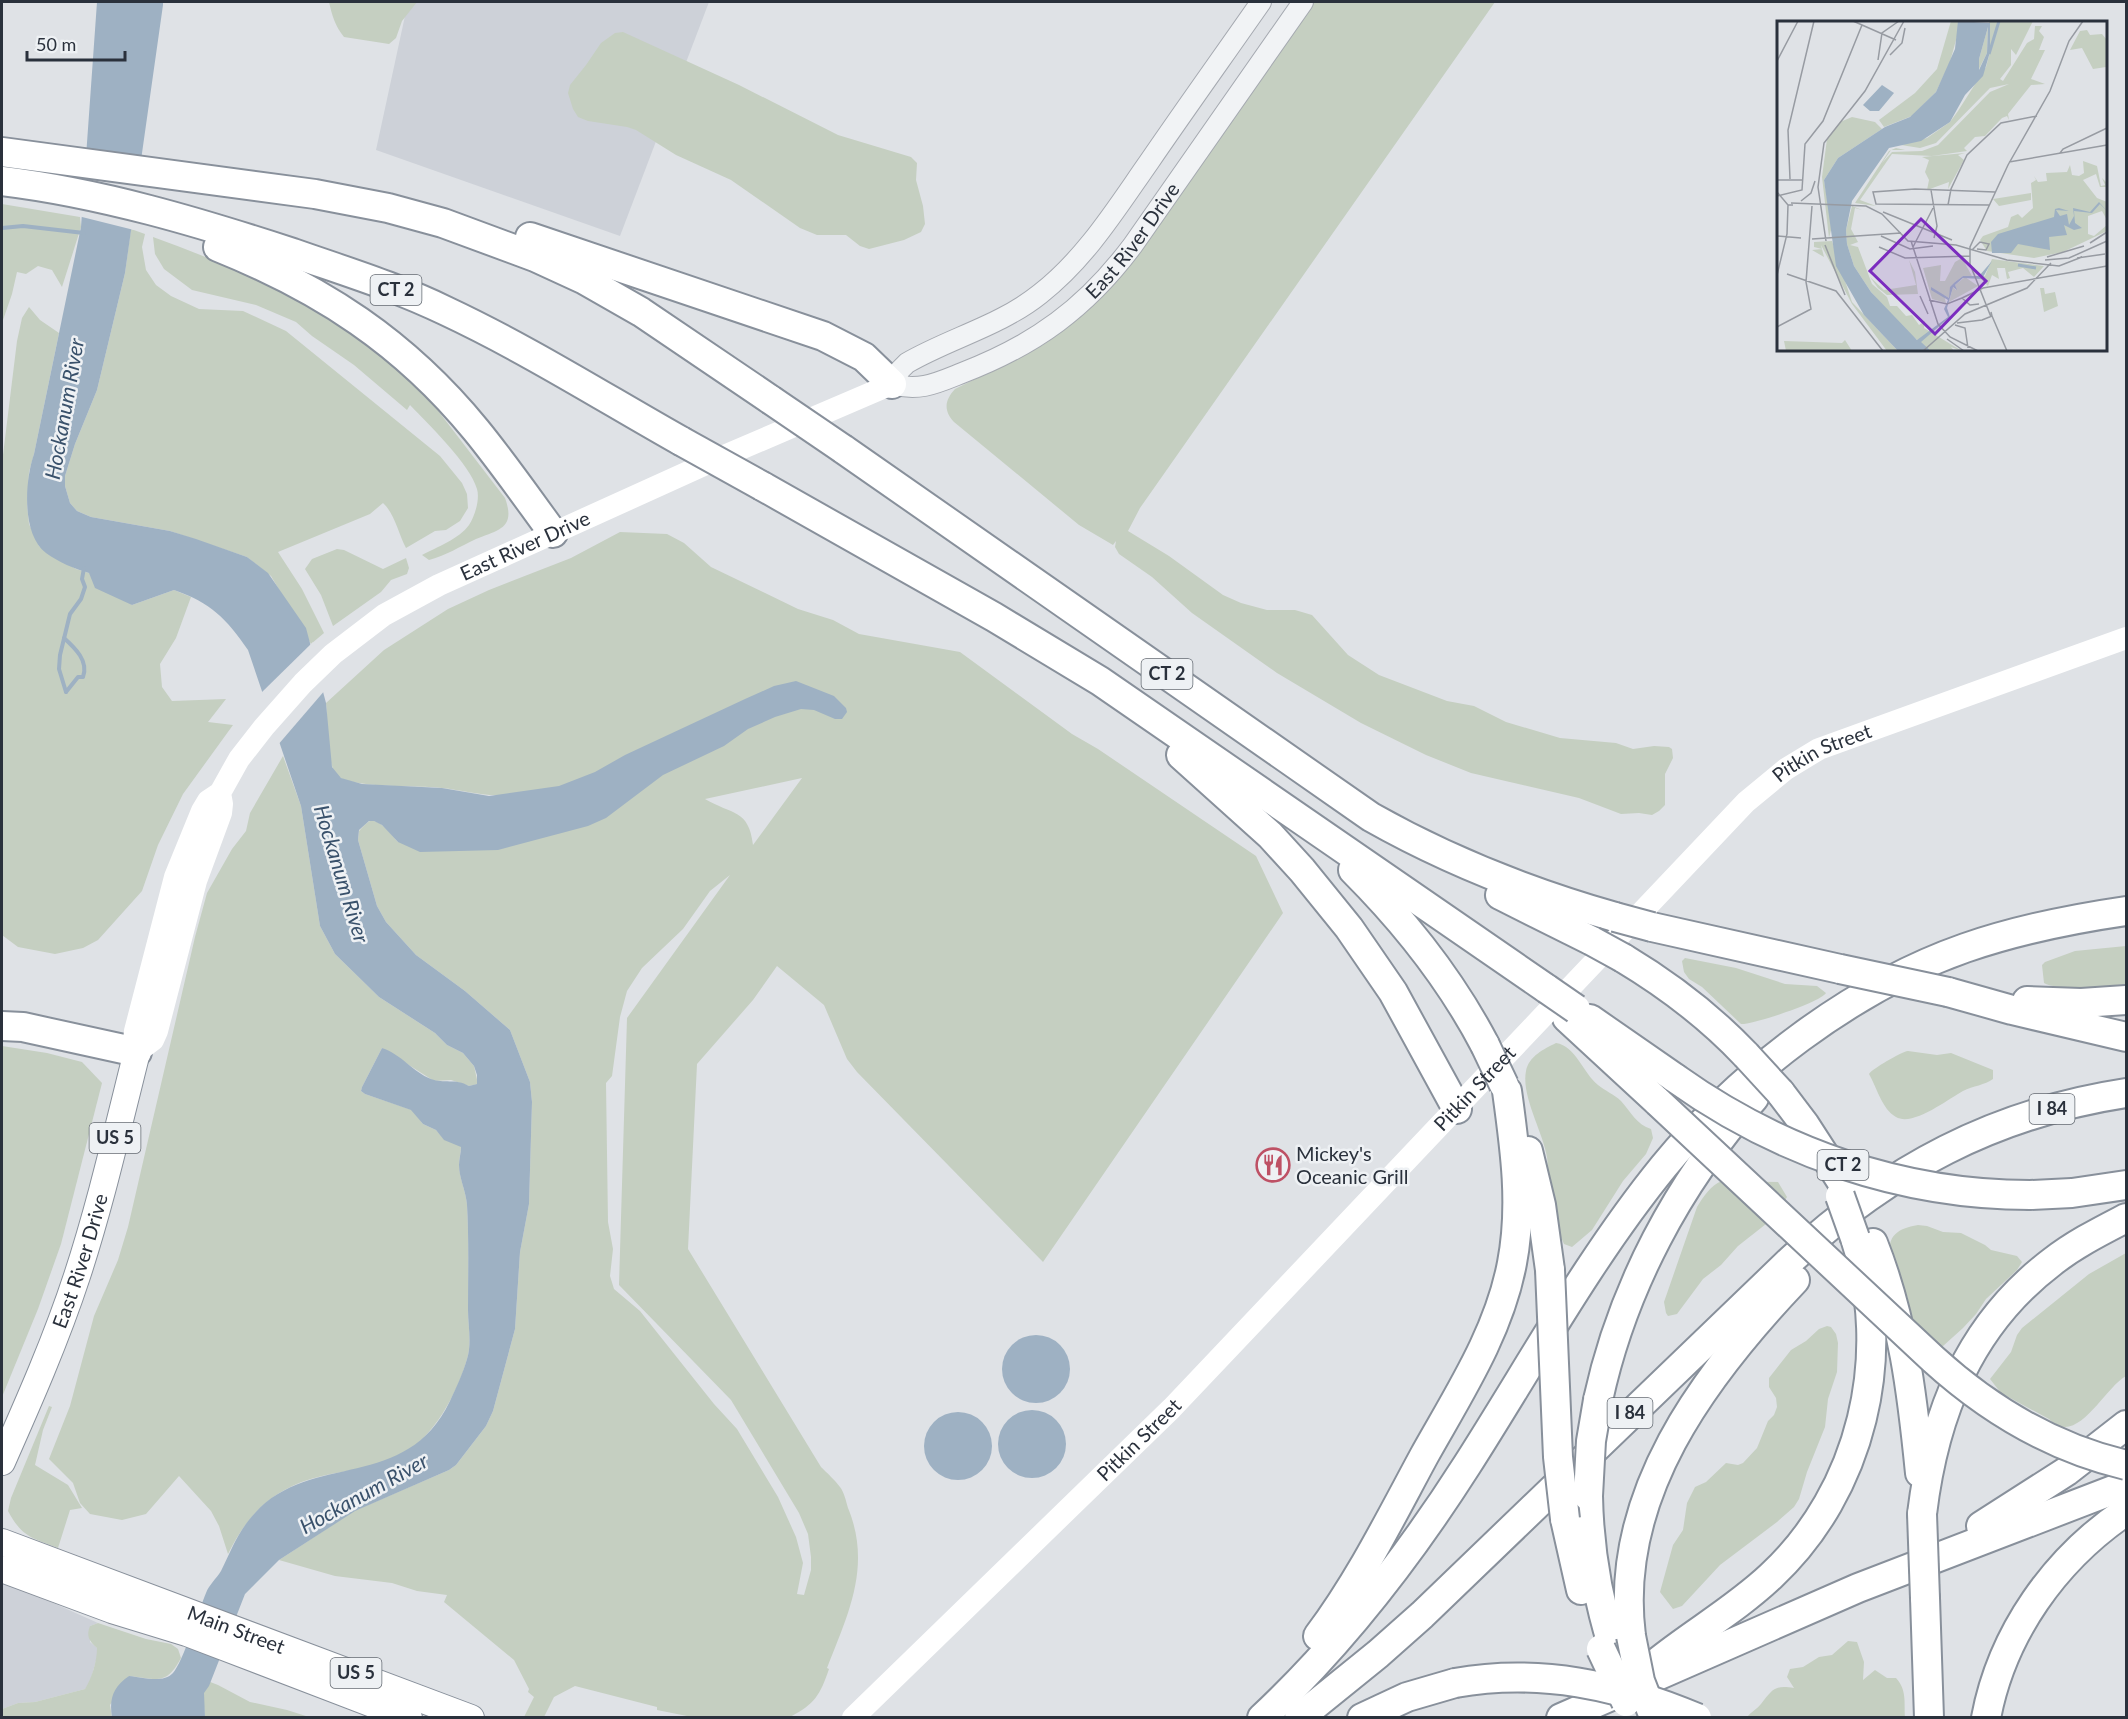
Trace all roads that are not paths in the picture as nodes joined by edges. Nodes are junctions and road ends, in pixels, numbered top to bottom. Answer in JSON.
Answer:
{"nodes":[{"id":1,"x":1261,"y":2,"type":"edge"},
{"id":2,"x":1303,"y":2,"type":"edge"},
{"id":3,"x":2,"y":152,"type":"edge"},
{"id":4,"x":2,"y":181,"type":"edge"},
{"id":5,"x":1123,"y":200,"type":"junction"},
{"id":6,"x":1152,"y":218,"type":"junction"},
{"id":7,"x":186,"y":221,"type":"junction"},
{"id":8,"x":463,"y":230,"type":"junction"},
{"id":9,"x":892,"y":384,"type":"junction"},
{"id":10,"x":553,"y":533,"type":"junction"},
{"id":11,"x":2127,"y":638,"type":"edge"},
{"id":12,"x":1092,"y":676,"type":"junction"},
{"id":13,"x":1305,"y":822,"type":"junction"},
{"id":14,"x":1402,"y":834,"type":"junction"},
{"id":15,"x":2127,"y":911,"type":"edge"},
{"id":16,"x":1947,"y":992,"type":"junction"},
{"id":17,"x":1866,"y":996,"type":"junction"},
{"id":18,"x":2127,"y":1000,"type":"edge"},
{"id":19,"x":1571,"y":1013,"type":"junction"},
{"id":20,"x":9,"y":1023,"type":"edge"},
{"id":21,"x":2127,"y":1037,"type":"edge"},
{"id":22,"x":137,"y":1052,"type":"junction"},
{"id":23,"x":1505,"y":1088,"type":"junction"},
{"id":24,"x":2127,"y":1093,"type":"edge"},
{"id":25,"x":1457,"y":1109,"type":"junction"},
{"id":26,"x":1980,"y":1133,"type":"junction"},
{"id":27,"x":2127,"y":1185,"type":"edge"},
{"id":28,"x":2127,"y":1218,"type":"edge"},
{"id":29,"x":1861,"y":1233,"type":"junction"},
{"id":30,"x":2127,"y":1425,"type":"edge"},
{"id":31,"x":2,"y":1462,"type":"edge"},
{"id":32,"x":2127,"y":1465,"type":"edge"},
{"id":33,"x":2127,"y":1485,"type":"edge"},
{"id":34,"x":2127,"y":1511,"type":"edge"},
{"id":35,"x":1922,"y":1514,"type":"junction"},
{"id":36,"x":2,"y":1542,"type":"edge"},
{"id":37,"x":2,"y":1569,"type":"edge"},
{"id":38,"x":1884,"y":1577,"type":"junction"},
{"id":39,"x":191,"y":1624,"type":"junction"},
{"id":40,"x":236,"y":1641,"type":"junction"},
{"id":41,"x":1615,"y":1643,"type":"junction"},
{"id":42,"x":1635,"y":1685,"type":"junction"},
{"id":43,"x":409,"y":1718,"type":"edge"},
{"id":44,"x":471,"y":1718,"type":"edge"},
{"id":45,"x":853,"y":1718,"type":"edge"},
{"id":46,"x":1251,"y":1718,"type":"edge"},
{"id":47,"x":1262,"y":1718,"type":"edge"},
{"id":48,"x":1299,"y":1718,"type":"edge"},
{"id":49,"x":1362,"y":1718,"type":"edge"},
{"id":50,"x":1561,"y":1718,"type":"edge"},
{"id":51,"x":1635,"y":1718,"type":"edge"},
{"id":52,"x":1644,"y":1718,"type":"edge"},
{"id":53,"x":1655,"y":1718,"type":"edge"},
{"id":54,"x":1697,"y":1718,"type":"edge"},
{"id":55,"x":1929,"y":1718,"type":"edge"},
{"id":56,"x":1986,"y":1718,"type":"edge"}],
"edges":[{"from":1,"to":5,"type":"street","name":"East River Drive"},
{"from":2,"to":6,"type":"street","name":"East River Drive"},
{"from":3,"to":8,"type":"highway","number":"CT 2"},
{"from":4,"to":7,"type":"highway","number":"CT 2"},
{"from":5,"to":6,"type":"street"},
{"from":5,"to":9,"type":"street","name":"East River Drive"},
{"from":6,"to":9,"type":"street","name":"East River Drive"},
{"from":7,"to":10,"type":"highway"},
{"from":7,"to":12,"type":"highway","number":"CT 2","bridge":true},
{"from":8,"to":9,"type":"highway"},
{"from":8,"to":14,"type":"highway","number":"CT 2","bridge":true},
{"from":9,"to":10,"type":"main road","name":"East River Drive"},
{"from":10,"to":22,"type":"main road","name":"East River Drive"},
{"from":11,"to":25,"type":"main road","name":"Pitkin Street"},
{"from":12,"to":13,"type":"highway","number":"CT 2"},
{"from":12,"to":25,"type":"highway"},
{"from":13,"to":19,"type":"highway","number":"CT 2"},
{"from":13,"to":23,"type":"highway","bridge":true},
{"from":14,"to":16,"type":"highway","number":"CT 2","bridge":true},
{"from":14,"to":29,"type":"highway","bridge":true},
{"from":15,"to":17,"type":"highway"},
{"from":16,"to":18,"type":"highway","number":"CT 2"},
{"from":16,"to":21,"type":"highway"},
{"from":17,"to":41,"type":"highway","bridge":true},
{"from":17,"to":47,"type":"highway"},
{"from":19,"to":27,"type":"highway","number":"CT 2","bridge":true},
{"from":19,"to":32,"type":"highway","bridge":true},
{"from":20,"to":22,"type":"highway"},
{"from":22,"to":31,"type":"highway","name":"East River Drive","number":"US 5"},
{"from":23,"to":41,"type":"highway","bridge":true},
{"from":23,"to":46,"type":"highway"},
{"from":24,"to":26,"type":"highway","number":"I 84"},
{"from":25,"to":45,"type":"main road","name":"Pitkin Street"},
{"from":26,"to":41,"type":"highway"},
{"from":26,"to":48,"type":"highway","number":"I 84"},
{"from":28,"to":35,"type":"highway"},
{"from":29,"to":35,"type":"highway"},
{"from":29,"to":42,"type":"highway"},
{"from":30,"to":38,"type":"highway"},
{"from":33,"to":38,"type":"highway"},
{"from":34,"to":56,"type":"highway"},
{"from":35,"to":55,"type":"highway","bridge":true},
{"from":36,"to":39,"type":"highway","name":"Main Street","number":"US 5"},
{"from":37,"to":39,"type":"highway","name":"Main Street","number":"US 5"},
{"from":38,"to":42,"type":"highway"},
{"from":39,"to":40,"type":"highway","name":"Main Street","number":"US 5"},
{"from":40,"to":43,"type":"highway","name":"Main Street","number":"US 5"},
{"from":40,"to":44,"type":"highway","name":"Main Street","number":"US 5"},
{"from":41,"to":51,"type":"highway","bridge":true},
{"from":41,"to":52,"type":"highway"},
{"from":41,"to":53,"type":"highway","bridge":true},
{"from":42,"to":50,"type":"highway"},
{"from":49,"to":54,"type":"highway","bridge":true}]}
